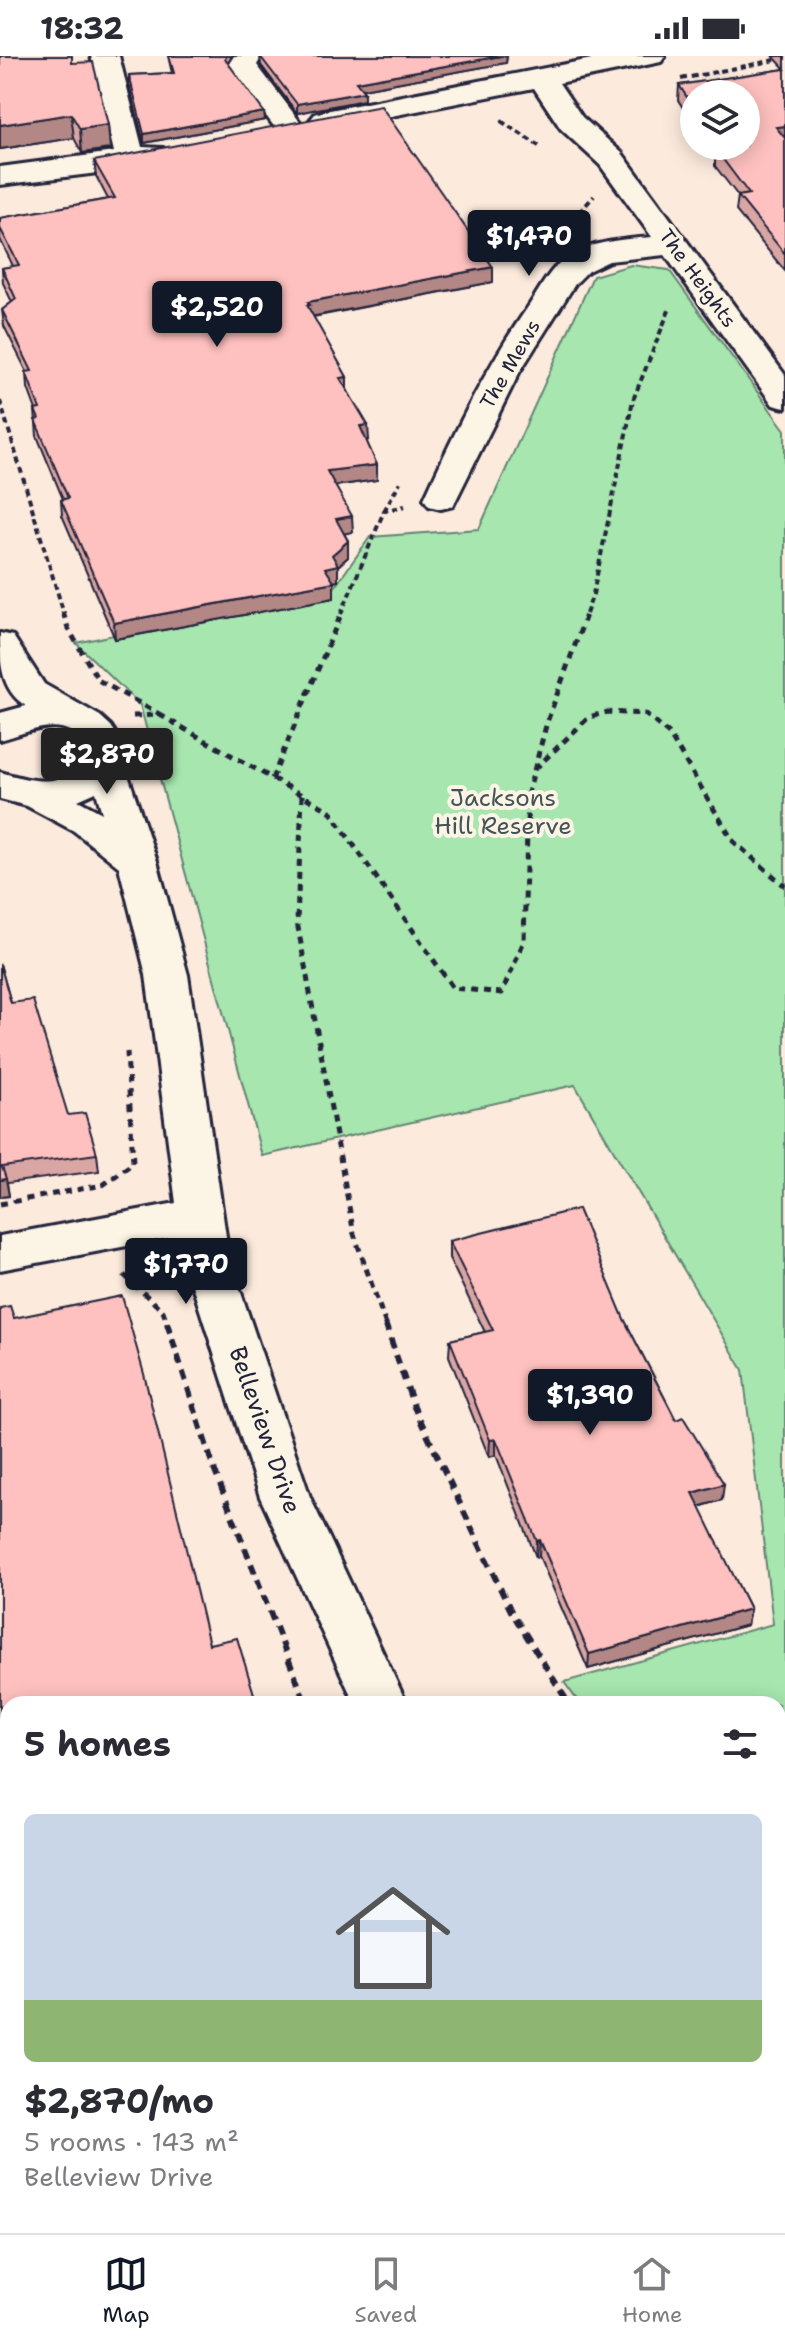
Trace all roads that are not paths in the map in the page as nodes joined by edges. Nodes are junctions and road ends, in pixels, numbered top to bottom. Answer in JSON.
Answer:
{"nodes":[{"id":1,"x":105,"y":56,"type":"edge"},
{"id":2,"x":248,"y":56,"type":"edge"},
{"id":3,"x":651,"y":56,"type":"edge"},
{"id":4,"x":542,"y":78,"type":"junction"},
{"id":5,"x":594,"y":93,"type":"junction"},
{"id":6,"x":289,"y":127,"type":"junction"},
{"id":7,"x":260,"y":133,"type":"edge"},
{"id":8,"x":174,"y":149,"type":"edge"},
{"id":9,"x":130,"y":158,"type":"junction"},
{"id":10,"x":611,"y":159,"type":"junction"},
{"id":11,"x":98,"y":164,"type":"junction"},
{"id":12,"x":0,"y":176,"type":"edge"},
{"id":13,"x":0,"y":191,"type":"edge"},
{"id":14,"x":681,"y":255,"type":"junction"},
{"id":15,"x":785,"y":398,"type":"edge"},
{"id":16,"x":441,"y":499,"type":"road end"},
{"id":17,"x":0,"y":644,"type":"edge"},
{"id":18,"x":0,"y":679,"type":"edge"},
{"id":19,"x":77,"y":718,"type":"junction"},
{"id":20,"x":1,"y":727,"type":"edge"},
{"id":21,"x":105,"y":760,"type":"junction"},
{"id":22,"x":18,"y":789,"type":"edge"},
{"id":23,"x":137,"y":861,"type":"junction"},
{"id":24,"x":200,"y":1215,"type":"junction"},
{"id":25,"x":0,"y":1253,"type":"edge"},
{"id":26,"x":377,"y":1696,"type":"edge"}],
"edges":[{"from":1,"to":9,"type":"street"},
{"from":2,"to":6,"type":"street"},
{"from":3,"to":5,"type":"street"},
{"from":4,"to":5,"type":"street"},
{"from":4,"to":6,"type":"street"},
{"from":4,"to":10,"type":"street","name":"The Heights"},
{"from":5,"to":10,"type":"street","name":"The Heights"},
{"from":6,"to":7,"type":"street"},
{"from":8,"to":9,"type":"street"},
{"from":9,"to":11,"type":"street"},
{"from":10,"to":14,"type":"street","name":"The Heights"},
{"from":11,"to":12,"type":"street"},
{"from":11,"to":13,"type":"street"},
{"from":14,"to":15,"type":"street","name":"The Heights"},
{"from":14,"to":16,"type":"street","name":"The Mews"},
{"from":17,"to":19,"type":"street"},
{"from":18,"to":20,"type":"street"},
{"from":19,"to":20,"type":"street"},
{"from":19,"to":21,"type":"street","name":"Belleview Drive"},
{"from":21,"to":22,"type":"street"},
{"from":21,"to":23,"type":"street","name":"Belleview Drive"},
{"from":22,"to":23,"type":"street"},
{"from":23,"to":24,"type":"street","name":"Belleview Drive"},
{"from":24,"to":25,"type":"street"},
{"from":24,"to":26,"type":"street","name":"Belleview Drive"}]}
